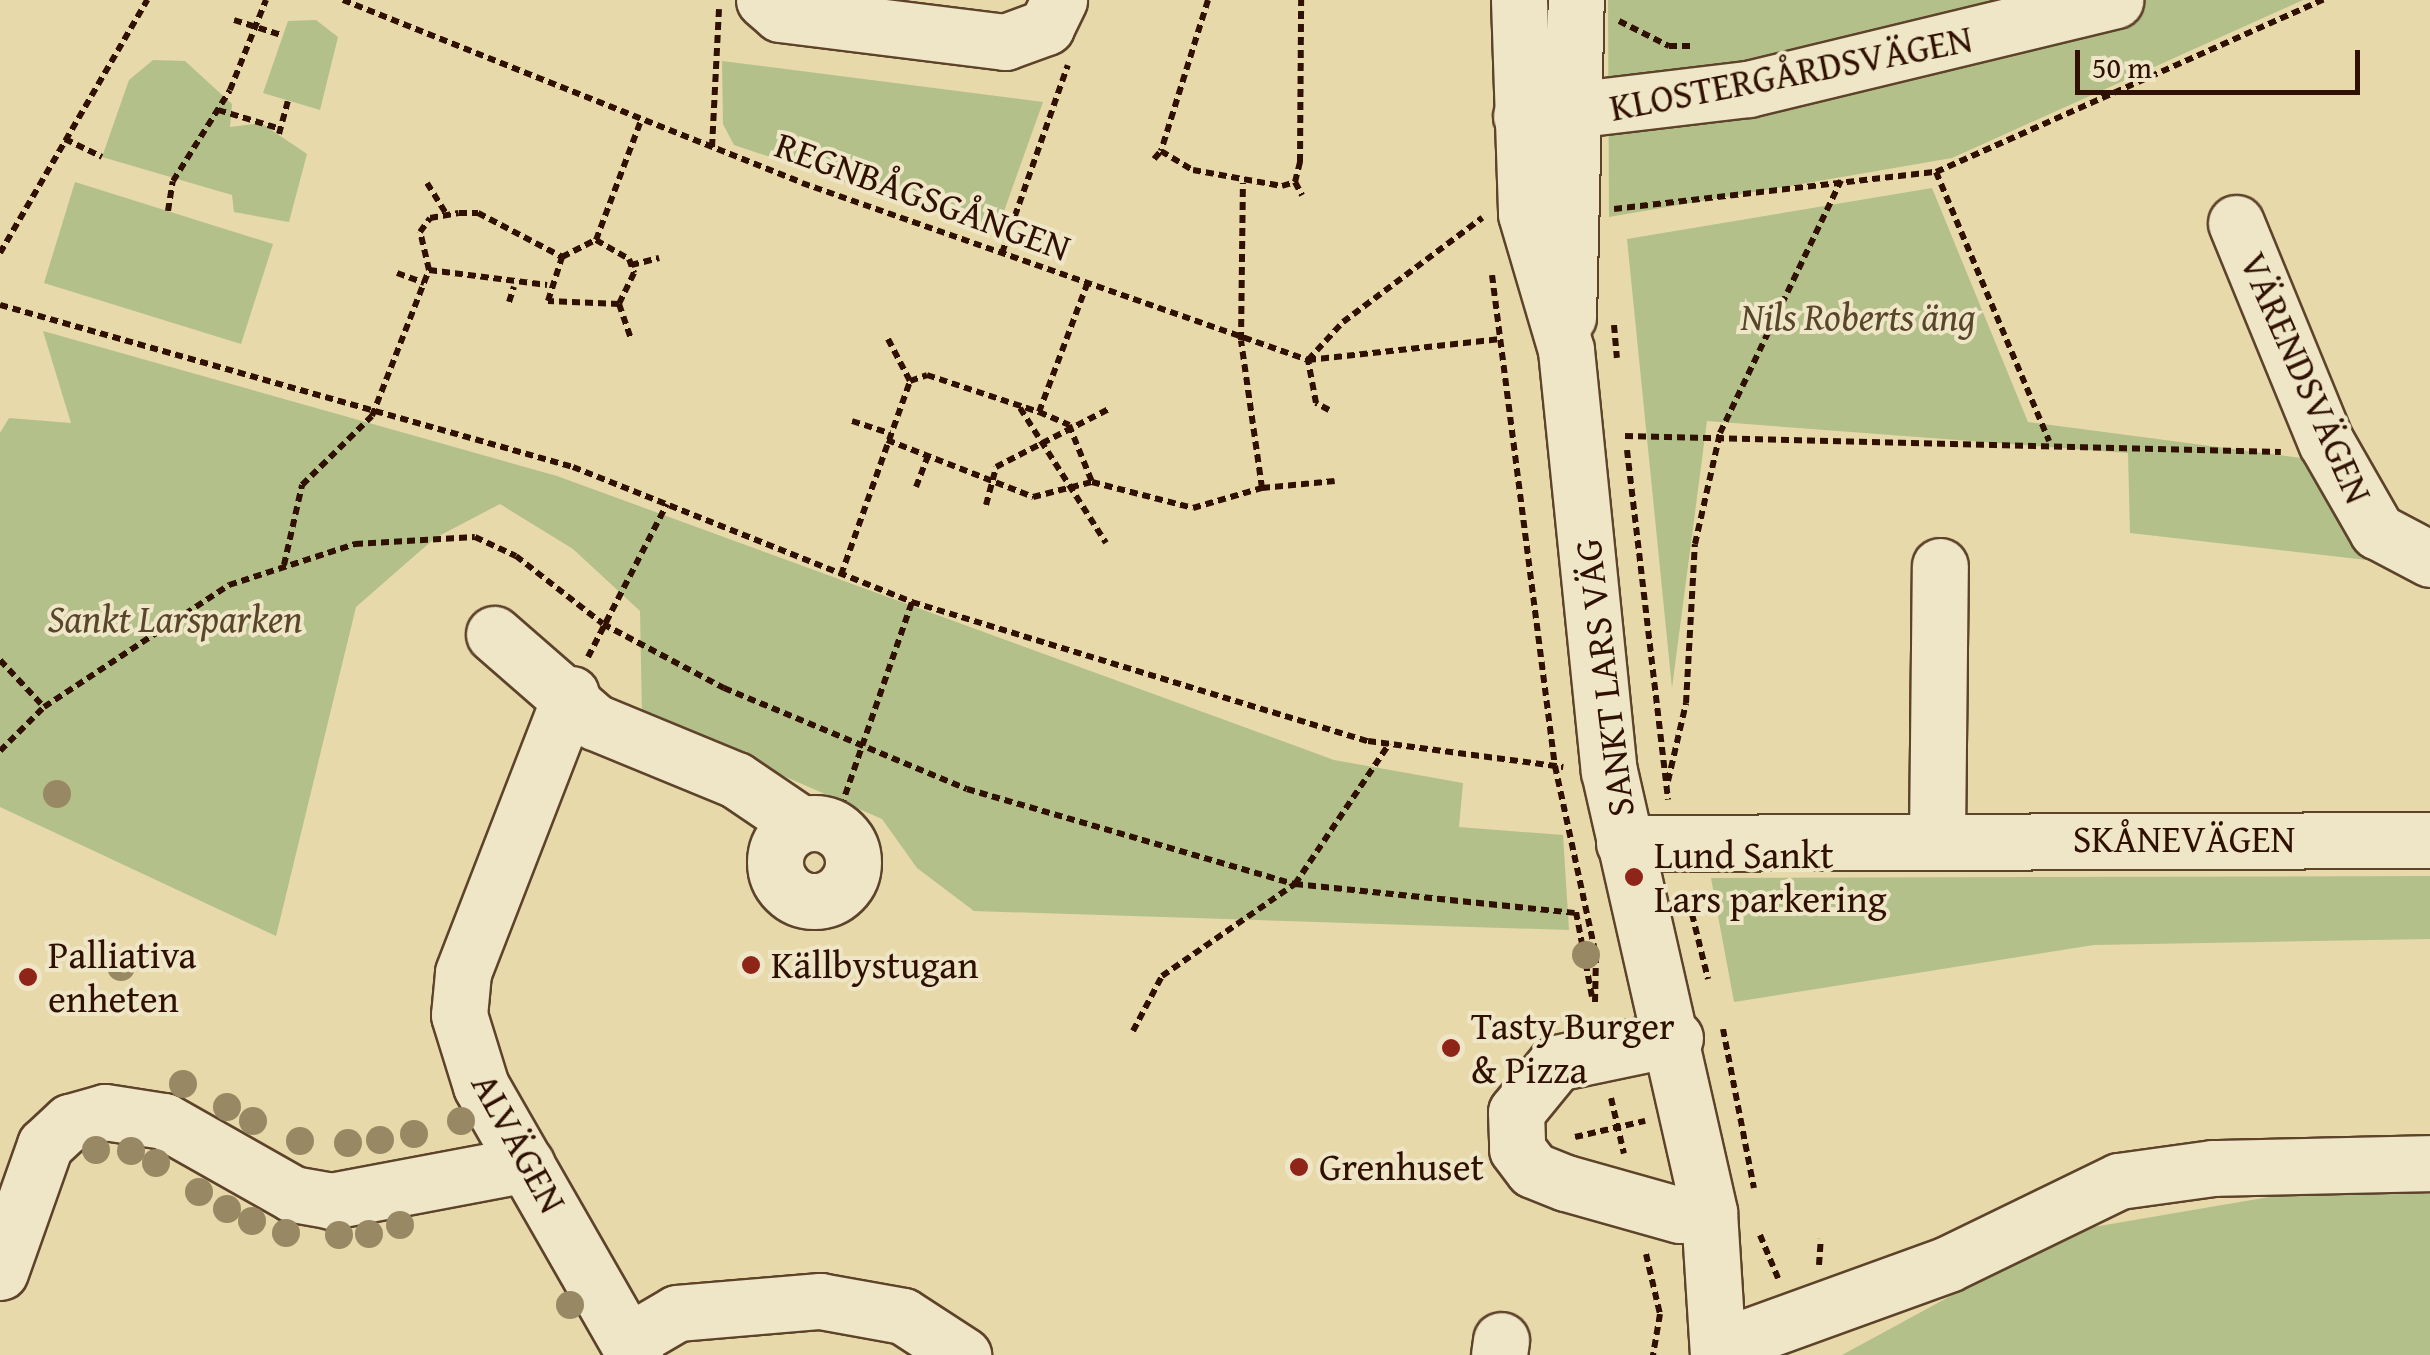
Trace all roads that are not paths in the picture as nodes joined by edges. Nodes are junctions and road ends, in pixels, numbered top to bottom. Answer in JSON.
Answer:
{"nodes":[{"id":1,"x":764,"y":0,"type":"edge"},
{"id":2,"x":1059,"y":0,"type":"edge"},
{"id":3,"x":1519,"y":0,"type":"edge"},
{"id":4,"x":2116,"y":0,"type":"edge"},
{"id":5,"x":1576,"y":9,"type":"edge"},
{"id":6,"x":1576,"y":112,"type":"junction"},
{"id":7,"x":1521,"y":116,"type":"junction"},
{"id":8,"x":2236,"y":224,"type":"dead end"},
{"id":9,"x":1566,"y":350,"type":"junction"},
{"id":10,"x":2430,"y":559,"type":"edge"},
{"id":11,"x":1940,"y":566,"type":"dead end"},
{"id":12,"x":494,"y":634,"type":"dead end"},
{"id":13,"x":571,"y":694,"type":"junction"},
{"id":14,"x":816,"y":825,"type":"road end"},
{"id":15,"x":1937,"y":839,"type":"junction"},
{"id":16,"x":2430,"y":840,"type":"edge"},
{"id":17,"x":1624,"y":843,"type":"junction"},
{"id":18,"x":1697,"y":1028,"type":"junction"},
{"id":19,"x":2430,"y":1163,"type":"edge"},
{"id":20,"x":527,"y":1164,"type":"junction"},
{"id":21,"x":1741,"y":1210,"type":"junction"},
{"id":22,"x":0,"y":1272,"type":"edge"},
{"id":23,"x":633,"y":1347,"type":"edge"},
{"id":24,"x":1722,"y":1352,"type":"edge"},
{"id":25,"x":963,"y":1355,"type":"edge"}],
"edges":[{"from":1,"to":2,"type":"street"},
{"from":3,"to":7,"type":"street","name":"SANKT LARS VÄG"},
{"from":4,"to":6,"type":"street","name":"KLOSTERGÅRDSVÄGEN"},
{"from":5,"to":6,"type":"street","name":"SANKT LARS VÄG"},
{"from":6,"to":7,"type":"street","name":"KLOSTERGÅRDSVÄGEN"},
{"from":6,"to":9,"type":"street","name":"SANKT LARS VÄG"},
{"from":7,"to":9,"type":"street","name":"SANKT LARS VÄG"},
{"from":8,"to":10,"type":"street","name":"VÄRENDSVÄGEN"},
{"from":9,"to":17,"type":"street","name":"SANKT LARS VÄG"},
{"from":11,"to":15,"type":"street"},
{"from":12,"to":13,"type":"street"},
{"from":13,"to":14,"type":"street"},
{"from":13,"to":20,"type":"street","name":"ALVÄGEN"},
{"from":15,"to":16,"type":"street","name":"SKÅNEVÄGEN"},
{"from":15,"to":17,"type":"street","name":"SKÅNEVÄGEN"},
{"from":17,"to":18,"type":"street","name":"SANKT LARS VÄG"},
{"from":18,"to":21,"type":"street","name":"SANKT LARS VÄG"},
{"from":18,"to":21,"type":"street"},
{"from":19,"to":24,"type":"street"},
{"from":20,"to":22,"type":"street"},
{"from":20,"to":23,"type":"street","name":"ALVÄGEN"},
{"from":21,"to":24,"type":"street","name":"SANKT LARS VÄG"},
{"from":23,"to":25,"type":"street"}]}
